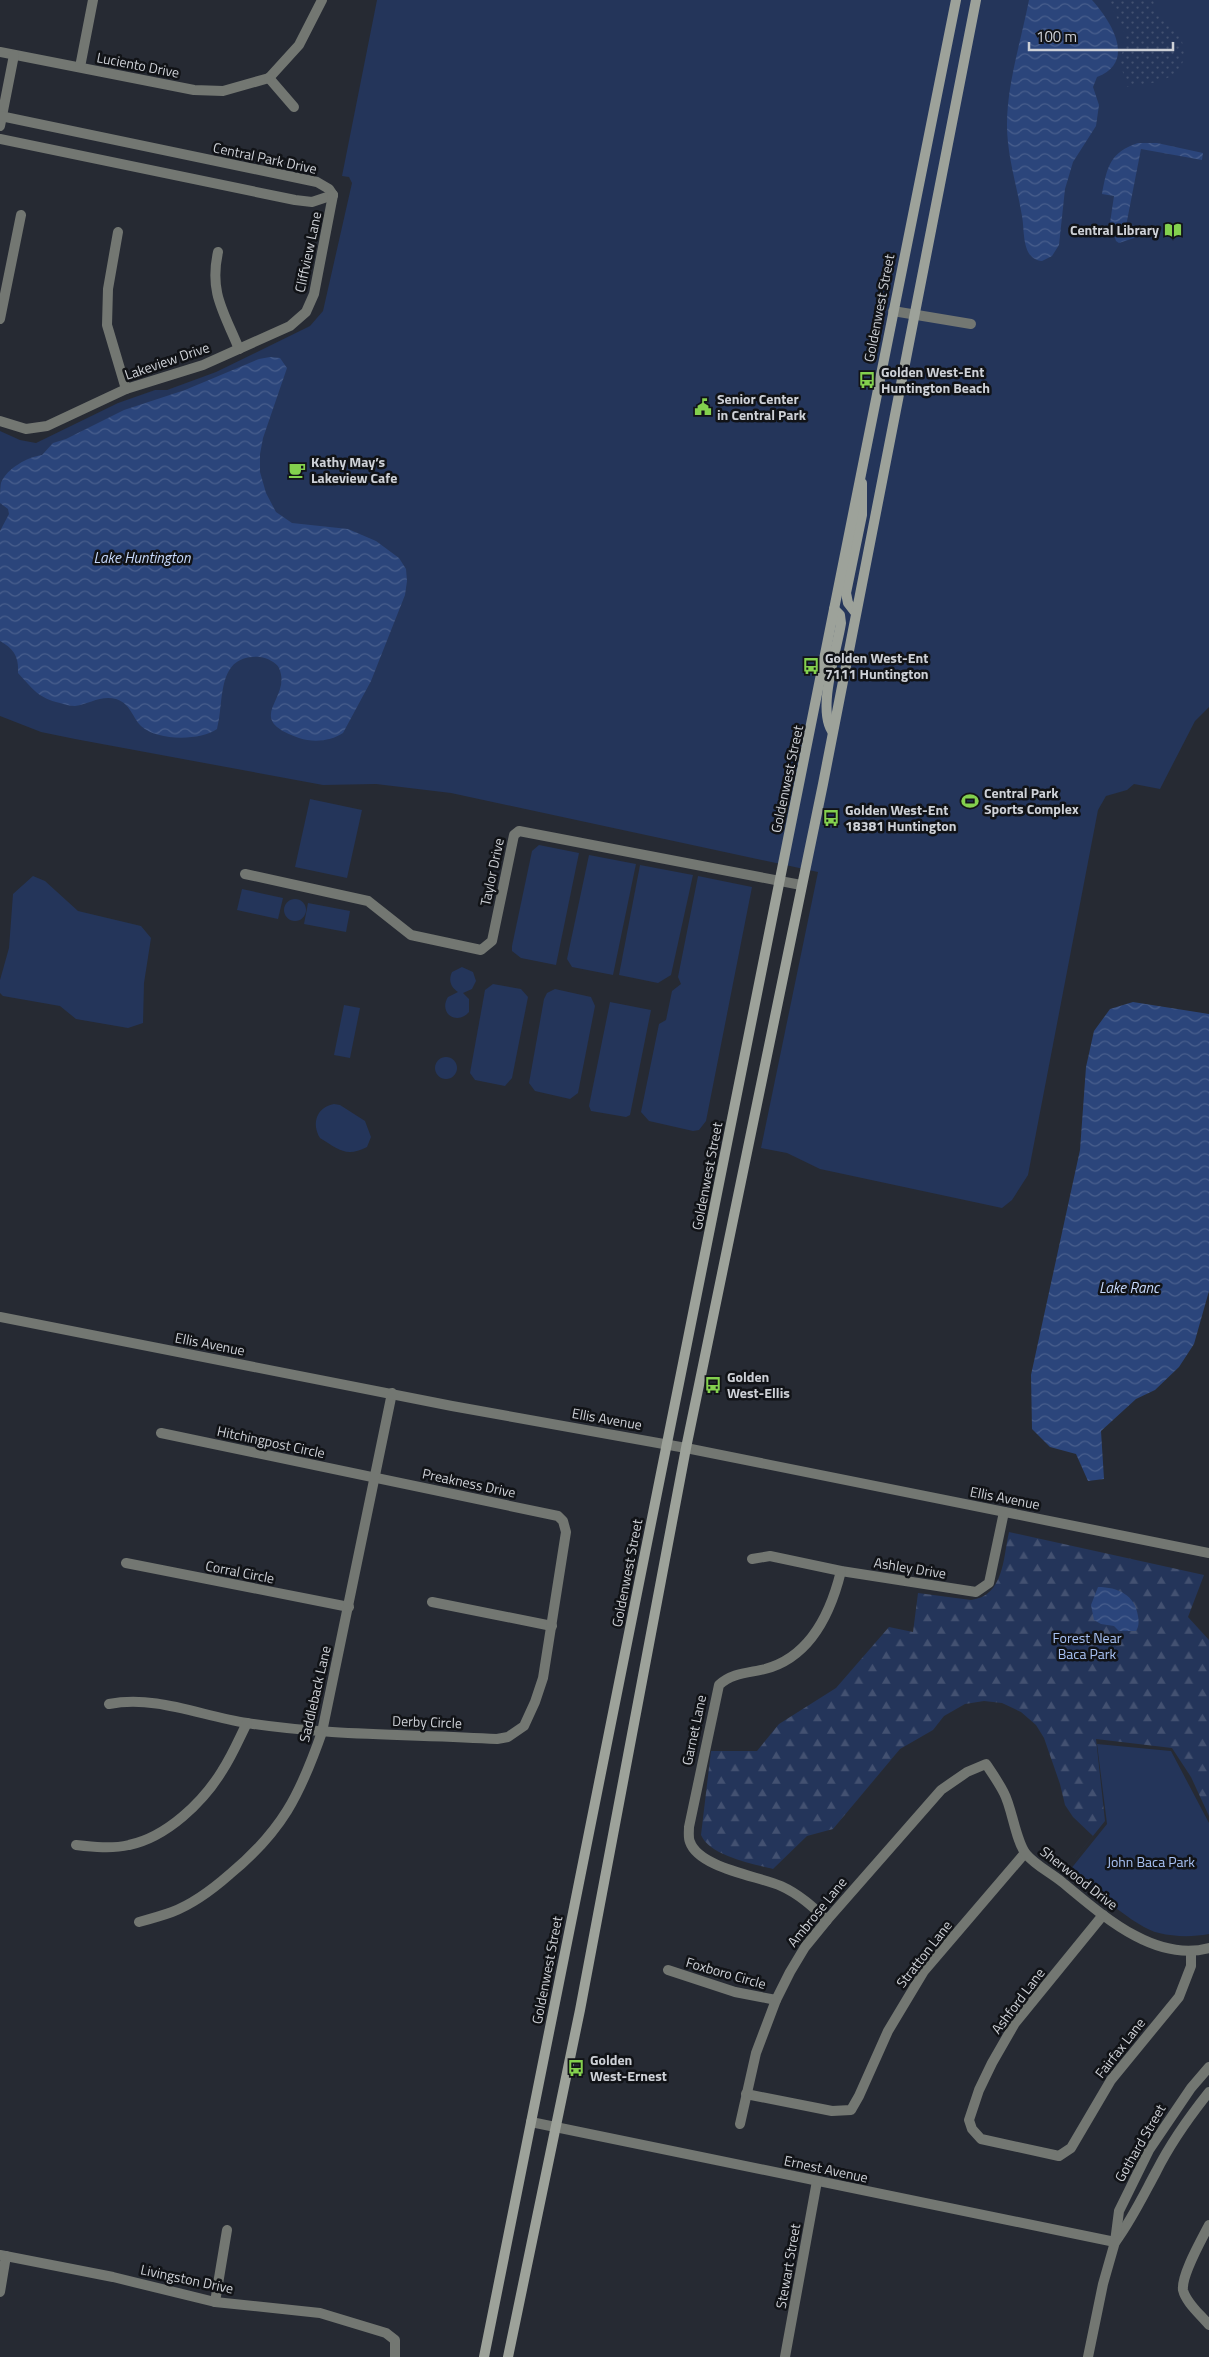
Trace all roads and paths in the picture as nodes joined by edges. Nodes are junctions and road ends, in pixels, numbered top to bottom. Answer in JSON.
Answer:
{"nodes":[{"id":1,"x":93,"y":0,"type":"edge"},
{"id":2,"x":322,"y":0,"type":"edge"},
{"id":3,"x":956,"y":0,"type":"edge"},
{"id":4,"x":976,"y":0,"type":"edge"},
{"id":5,"x":0,"y":52,"type":"edge"},
{"id":6,"x":14,"y":55,"type":"junction"},
{"id":7,"x":80,"y":67,"type":"junction"},
{"id":8,"x":269,"y":78,"type":"junction"},
{"id":9,"x":294,"y":107,"type":"dead end"},
{"id":10,"x":1,"y":119,"type":"edge"},
{"id":11,"x":0,"y":139,"type":"edge"},
{"id":12,"x":333,"y":195,"type":"junction"},
{"id":13,"x":312,"y":202,"type":"junction"},
{"id":14,"x":21,"y":215,"type":"dead end"},
{"id":15,"x":329,"y":219,"type":"junction"},
{"id":16,"x":118,"y":232,"type":"dead end"},
{"id":17,"x":218,"y":252,"type":"dead end"},
{"id":18,"x":893,"y":311,"type":"junction"},
{"id":19,"x":306,"y":312,"type":"joint"},
{"id":20,"x":914,"y":315,"type":"junction"},
{"id":21,"x":0,"y":319,"type":"edge"},
{"id":22,"x":971,"y":324,"type":"dead end"},
{"id":23,"x":239,"y":349,"type":"junction"},
{"id":24,"x":126,"y":389,"type":"junction"},
{"id":25,"x":0,"y":421,"type":"edge"},
{"id":26,"x":860,"y":474,"type":"junction"},
{"id":27,"x":834,"y":609,"type":"junction"},
{"id":28,"x":855,"y":612,"type":"junction"},
{"id":29,"x":833,"y":732,"type":"junction"},
{"id":30,"x":245,"y":874,"type":"dead end"},
{"id":31,"x":779,"y":880,"type":"junction"},
{"id":32,"x":801,"y":885,"type":"junction"},
{"id":33,"x":0,"y":1317,"type":"edge"},
{"id":34,"x":392,"y":1393,"type":"junction"},
{"id":35,"x":161,"y":1433,"type":"dead end"},
{"id":36,"x":667,"y":1444,"type":"junction"},
{"id":37,"x":686,"y":1448,"type":"junction"},
{"id":38,"x":375,"y":1477,"type":"junction"},
{"id":39,"x":1004,"y":1512,"type":"junction"},
{"id":40,"x":558,"y":1516,"type":"joint"},
{"id":41,"x":1209,"y":1553,"type":"edge"},
{"id":42,"x":752,"y":1559,"type":"dead end"},
{"id":43,"x":126,"y":1563,"type":"dead end"},
{"id":44,"x":841,"y":1571,"type":"junction"},
{"id":45,"x":432,"y":1602,"type":"dead end"},
{"id":46,"x":349,"y":1607,"type":"junction"},
{"id":47,"x":552,"y":1626,"type":"junction"},
{"id":48,"x":109,"y":1704,"type":"dead end"},
{"id":49,"x":246,"y":1723,"type":"junction"},
{"id":50,"x":322,"y":1732,"type":"junction"},
{"id":51,"x":986,"y":1764,"type":"joint"},
{"id":52,"x":76,"y":1845,"type":"dead end"},
{"id":53,"x":1025,"y":1853,"type":"junction"},
{"id":54,"x":1103,"y":1915,"type":"junction"},
{"id":55,"x":827,"y":1920,"type":"junction"},
{"id":56,"x":139,"y":1922,"type":"dead end"},
{"id":57,"x":1209,"y":1948,"type":"edge"},
{"id":58,"x":1191,"y":1952,"type":"junction"},
{"id":59,"x":668,"y":1970,"type":"dead end"},
{"id":60,"x":776,"y":2000,"type":"junction"},
{"id":61,"x":1209,"y":2067,"type":"edge"},
{"id":62,"x":1209,"y":2092,"type":"edge"},
{"id":63,"x":746,"y":2094,"type":"junction"},
{"id":64,"x":531,"y":2122,"type":"junction"},
{"id":65,"x":740,"y":2124,"type":"dead end"},
{"id":66,"x":554,"y":2127,"type":"junction"},
{"id":67,"x":1059,"y":2156,"type":"joint"},
{"id":68,"x":817,"y":2181,"type":"junction"},
{"id":69,"x":1209,"y":2225,"type":"edge"},
{"id":70,"x":226,"y":2230,"type":"dead end"},
{"id":71,"x":1115,"y":2242,"type":"junction"},
{"id":72,"x":3,"y":2256,"type":"edge"},
{"id":73,"x":0,"y":2292,"type":"edge"},
{"id":74,"x":215,"y":2302,"type":"junction"},
{"id":75,"x":1209,"y":2325,"type":"edge"},
{"id":76,"x":395,"y":2357,"type":"edge"},
{"id":77,"x":484,"y":2357,"type":"edge"},
{"id":78,"x":508,"y":2357,"type":"edge"},
{"id":79,"x":785,"y":2357,"type":"edge"},
{"id":80,"x":1088,"y":2357,"type":"edge"}],
"edges":[{"from":1,"to":7,"type":"street"},
{"from":2,"to":8,"type":"street"},
{"from":3,"to":18,"type":"main road","name":"Goldenwest Street"},
{"from":4,"to":20,"type":"main road"},
{"from":5,"to":6,"type":"street","name":"Luciento Drive"},
{"from":6,"to":7,"type":"street","name":"Luciento Drive"},
{"from":6,"to":10,"type":"street"},
{"from":7,"to":8,"type":"street","name":"Luciento Drive"},
{"from":8,"to":9,"type":"street"},
{"from":10,"to":12,"type":"street","name":"Central Park Drive"},
{"from":11,"to":13,"type":"street"},
{"from":12,"to":13,"type":"street"},
{"from":12,"to":15,"type":"street","name":"Cliffview Lane"},
{"from":13,"to":15,"type":"street"},
{"from":14,"to":21,"type":"street"},
{"from":15,"to":19,"type":"street","name":"Cliffview Lane"},
{"from":16,"to":24,"type":"street"},
{"from":17,"to":23,"type":"street"},
{"from":18,"to":20,"type":"street"},
{"from":18,"to":26,"type":"main road","name":"Goldenwest Street"},
{"from":19,"to":23,"type":"street","name":"Lakeview Drive"},
{"from":20,"to":22,"type":"street"},
{"from":20,"to":28,"type":"main road"},
{"from":23,"to":24,"type":"street","name":"Lakeview Drive"},
{"from":24,"to":25,"type":"street","name":"Lakeview Drive"},
{"from":26,"to":27,"type":"main road","name":"Goldenwest Street"},
{"from":26,"to":28,"type":"main road"},
{"from":27,"to":29,"type":"main road"},
{"from":27,"to":31,"type":"main road","name":"Goldenwest Street"},
{"from":28,"to":29,"type":"main road"},
{"from":29,"to":32,"type":"main road"},
{"from":30,"to":31,"type":"street","name":"Taylor Drive"},
{"from":31,"to":32,"type":"street","name":"Taylor Drive"},
{"from":31,"to":36,"type":"main road","name":"Goldenwest Street"},
{"from":32,"to":37,"type":"main road"},
{"from":33,"to":34,"type":"street","name":"Ellis Avenue"},
{"from":34,"to":36,"type":"street","name":"Ellis Avenue"},
{"from":34,"to":38,"type":"street","name":"Saddleback Lane"},
{"from":35,"to":38,"type":"street","name":"Hitchingpost Circle"},
{"from":36,"to":37,"type":"street","name":"Ellis Avenue"},
{"from":36,"to":64,"type":"main road","name":"Goldenwest Street"},
{"from":37,"to":39,"type":"street","name":"Ellis Avenue"},
{"from":37,"to":66,"type":"main road"},
{"from":38,"to":40,"type":"street","name":"Preakness Drive"},
{"from":38,"to":46,"type":"street","name":"Saddleback Lane"},
{"from":39,"to":41,"type":"street","name":"Ellis Avenue"},
{"from":39,"to":44,"type":"street","name":"Ashley Drive"},
{"from":40,"to":47,"type":"street","name":"Derby Circle"},
{"from":42,"to":44,"type":"street","name":"Ashley Drive"},
{"from":43,"to":46,"type":"street","name":"Corral Circle"},
{"from":44,"to":55,"type":"street","name":"Garnet Lane"},
{"from":45,"to":47,"type":"street"},
{"from":46,"to":50,"type":"street","name":"Saddleback Lane"},
{"from":47,"to":50,"type":"street","name":"Derby Circle"},
{"from":48,"to":49,"type":"street","name":"Derby Circle"},
{"from":49,"to":50,"type":"street","name":"Derby Circle"},
{"from":49,"to":52,"type":"street"},
{"from":50,"to":56,"type":"street","name":"Saddleback Lane"},
{"from":51,"to":53,"type":"street","name":"Sherwood Drive"},
{"from":51,"to":55,"type":"street","name":"Ambrose Lane"},
{"from":53,"to":54,"type":"street","name":"Sherwood Drive"},
{"from":53,"to":63,"type":"street","name":"Stratton Lane"},
{"from":54,"to":58,"type":"street","name":"Sherwood Drive"},
{"from":54,"to":67,"type":"street","name":"Ashford Lane"},
{"from":55,"to":60,"type":"street","name":"Ambrose Lane"},
{"from":57,"to":58,"type":"street","name":"Sherwood Drive"},
{"from":58,"to":67,"type":"street","name":"Fairfax Lane"},
{"from":59,"to":60,"type":"street","name":"Foxboro Circle"},
{"from":60,"to":63,"type":"street","name":"Ambrose Lane"},
{"from":61,"to":71,"type":"street","name":"Gothard Street"},
{"from":62,"to":71,"type":"street","name":"Gothard Street"},
{"from":63,"to":65,"type":"street","name":"Ambrose Lane"},
{"from":64,"to":66,"type":"street","name":"Ernest Avenue"},
{"from":64,"to":77,"type":"main road","name":"Goldenwest Street"},
{"from":66,"to":68,"type":"street","name":"Ernest Avenue"},
{"from":66,"to":78,"type":"main road"},
{"from":68,"to":71,"type":"street","name":"Ernest Avenue"},
{"from":68,"to":79,"type":"street","name":"Stewart Street"},
{"from":69,"to":75,"type":"street"},
{"from":70,"to":74,"type":"street"},
{"from":71,"to":80,"type":"street","name":"Gothard Street"},
{"from":72,"to":73,"type":"street"},
{"from":72,"to":74,"type":"street","name":"Livingston Drive"},
{"from":74,"to":76,"type":"street","name":"Livingston Drive"}]}
